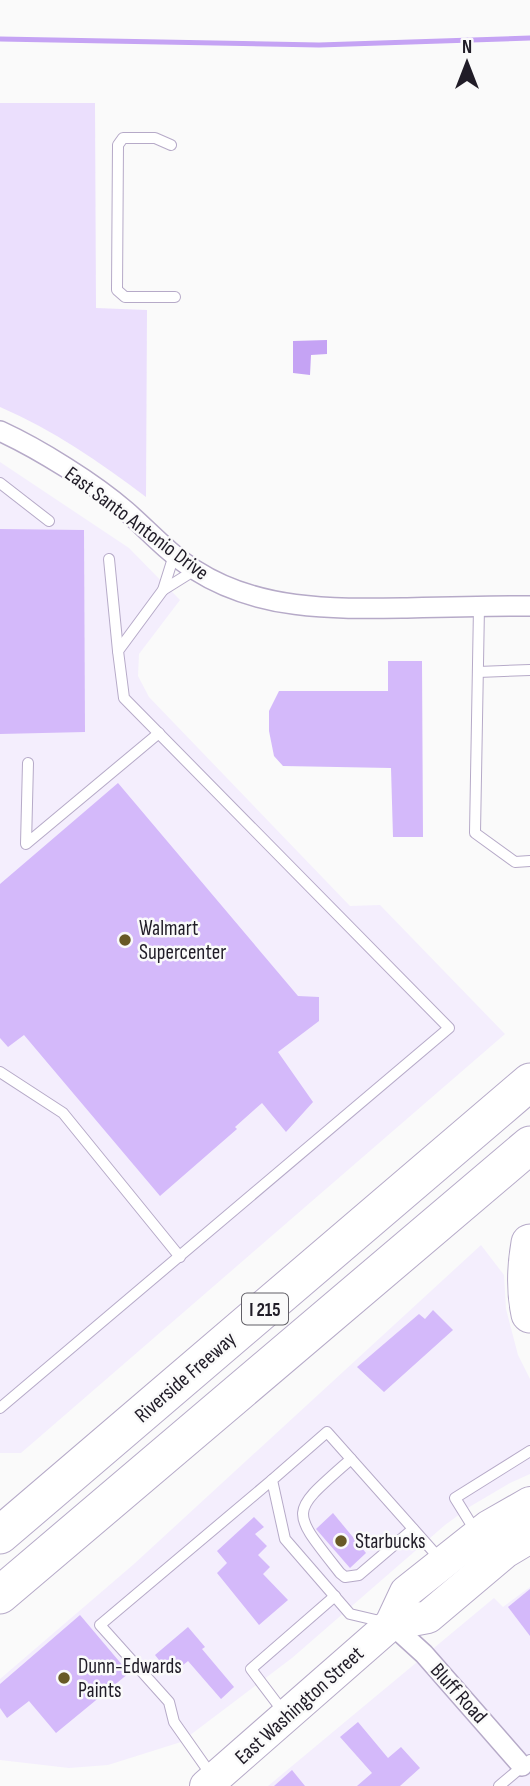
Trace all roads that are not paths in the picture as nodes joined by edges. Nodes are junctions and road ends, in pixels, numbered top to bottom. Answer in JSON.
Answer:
{"nodes":[{"id":1,"x":171,"y":145,"type":"dead end"},
{"id":2,"x":175,"y":297,"type":"dead end"},
{"id":3,"x":0,"y":431,"type":"edge"},
{"id":4,"x":0,"y":483,"type":"edge"},
{"id":5,"x":49,"y":521,"type":"dead end"},
{"id":6,"x":174,"y":555,"type":"junction"},
{"id":7,"x":109,"y":559,"type":"dead end"},
{"id":8,"x":195,"y":570,"type":"junction"},
{"id":9,"x":163,"y":590,"type":"junction"},
{"id":10,"x":530,"y":606,"type":"edge"},
{"id":11,"x":479,"y":607,"type":"junction"},
{"id":12,"x":118,"y":651,"type":"junction"},
{"id":13,"x":530,"y":670,"type":"edge"},
{"id":14,"x":478,"y":672,"type":"junction"},
{"id":15,"x":159,"y":733,"type":"junction"},
{"id":16,"x":28,"y":763,"type":"dead end"},
{"id":17,"x":530,"y":861,"type":"edge"},
{"id":18,"x":0,"y":1072,"type":"edge"},
{"id":19,"x":530,"y":1082,"type":"edge"},
{"id":20,"x":530,"y":1145,"type":"edge"},
{"id":21,"x":530,"y":1243,"type":"edge"},
{"id":22,"x":180,"y":1257,"type":"junction"},
{"id":23,"x":530,"y":1314,"type":"edge"},
{"id":24,"x":0,"y":1408,"type":"edge"},
{"id":25,"x":530,"y":1451,"type":"edge"},
{"id":26,"x":351,"y":1459,"type":"junction"},
{"id":27,"x":272,"y":1480,"type":"junction"},
{"id":28,"x":530,"y":1503,"type":"edge"},
{"id":29,"x":413,"y":1529,"type":"junction"},
{"id":30,"x":0,"y":1535,"type":"edge"},
{"id":31,"x":530,"y":1537,"type":"edge"},
{"id":32,"x":487,"y":1548,"type":"junction"},
{"id":33,"x":443,"y":1563,"type":"junction"},
{"id":34,"x":0,"y":1595,"type":"edge"},
{"id":35,"x":335,"y":1596,"type":"junction"},
{"id":36,"x":391,"y":1624,"type":"junction"},
{"id":37,"x":286,"y":1714,"type":"junction"},
{"id":38,"x":526,"y":1763,"type":"edge"},
{"id":39,"x":211,"y":1783,"type":"edge"},
{"id":40,"x":499,"y":1786,"type":"edge"}],
"edges":[{"from":1,"to":2,"type":"lane"},
{"from":3,"to":6,"type":"street","name":"East Santo Antonio Drive"},
{"from":4,"to":5,"type":"lane"},
{"from":6,"to":8,"type":"street","name":"East Santo Antonio Drive"},
{"from":6,"to":9,"type":"lane"},
{"from":7,"to":12,"type":"lane"},
{"from":8,"to":9,"type":"lane"},
{"from":8,"to":11,"type":"street","name":"East Santo Antonio Drive"},
{"from":9,"to":12,"type":"lane"},
{"from":10,"to":11,"type":"street","name":"East Santo Antonio Drive"},
{"from":11,"to":14,"type":"lane"},
{"from":12,"to":15,"type":"lane"},
{"from":13,"to":14,"type":"lane"},
{"from":14,"to":17,"type":"lane"},
{"from":15,"to":16,"type":"lane"},
{"from":15,"to":22,"type":"lane"},
{"from":18,"to":22,"type":"lane"},
{"from":19,"to":30,"type":"highway","name":"Riverside Freeway","number":"I 215"},
{"from":20,"to":34,"type":"highway","number":"I 215"},
{"from":21,"to":23,"type":"highway"},
{"from":22,"to":24,"type":"lane"},
{"from":25,"to":32,"type":"lane"},
{"from":26,"to":27,"type":"lane"},
{"from":26,"to":29,"type":"lane"},
{"from":26,"to":29,"type":"lane"},
{"from":27,"to":35,"type":"lane"},
{"from":27,"to":39,"type":"lane"},
{"from":28,"to":32,"type":"main road","name":"East Washington Street"},
{"from":29,"to":33,"type":"lane"},
{"from":31,"to":32,"type":"main road","name":"East Washington Street"},
{"from":32,"to":33,"type":"main road","name":"East Washington Street"},
{"from":32,"to":36,"type":"main road","name":"East Washington Street"},
{"from":33,"to":36,"type":"main road","name":"East Washington Street"},
{"from":35,"to":36,"type":"lane"},
{"from":35,"to":37,"type":"lane"},
{"from":36,"to":37,"type":"main road","name":"East Washington Street"},
{"from":36,"to":38,"type":"street","name":"Bluff Road"},
{"from":37,"to":39,"type":"main road","name":"East Washington Street"},
{"from":38,"to":40,"type":"lane"}]}
